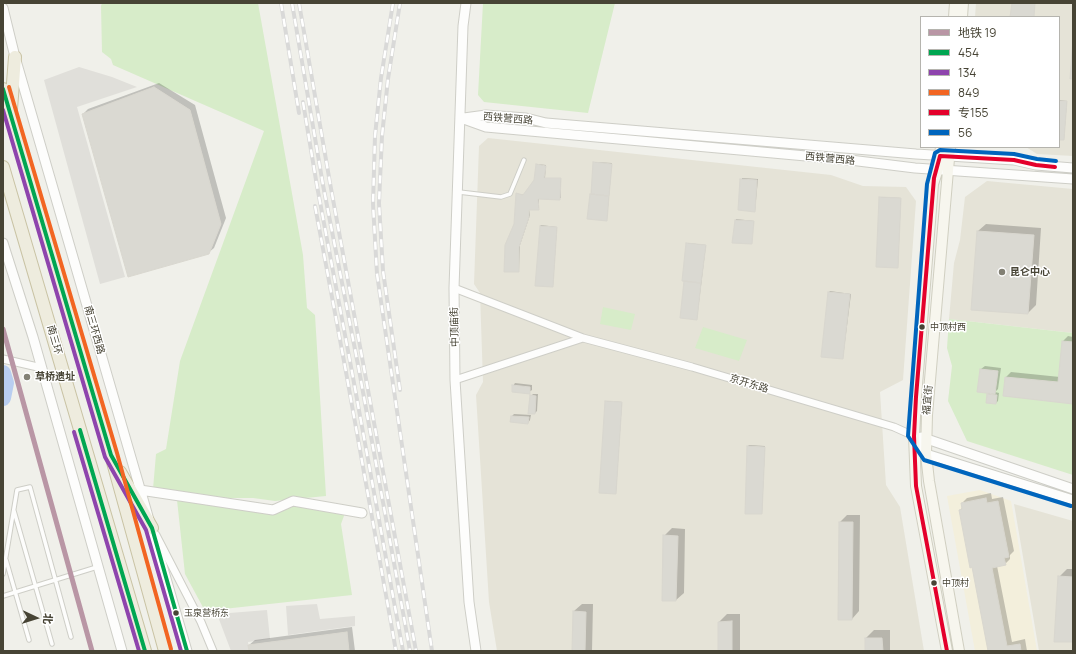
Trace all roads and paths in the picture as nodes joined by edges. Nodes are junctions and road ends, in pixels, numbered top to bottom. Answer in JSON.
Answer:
{"nodes":[{"id":1,"x":466,"y":3,"type":"edge"},
{"id":2,"x":955,"y":3,"type":"edge"},
{"id":3,"x":963,"y":3,"type":"edge"},
{"id":4,"x":3,"y":8,"type":"edge"},
{"id":5,"x":954,"y":16,"type":"edge"},
{"id":6,"x":962,"y":16,"type":"edge"},
{"id":7,"x":15,"y":57,"type":"junction"},
{"id":8,"x":3,"y":89,"type":"edge"},
{"id":9,"x":10,"y":118,"type":"junction"},
{"id":10,"x":461,"y":118,"type":"junction"},
{"id":11,"x":945,"y":151,"type":"edge"},
{"id":12,"x":524,"y":160,"type":"dead end"},
{"id":13,"x":3,"y":167,"type":"edge"},
{"id":14,"x":1073,"y":168,"type":"edge"},
{"id":15,"x":938,"y":169,"type":"junction"},
{"id":16,"x":949,"y":169,"type":"junction"},
{"id":17,"x":1073,"y":179,"type":"edge"},
{"id":18,"x":458,"y":192,"type":"junction"},
{"id":19,"x":3,"y":243,"type":"edge"},
{"id":20,"x":454,"y":288,"type":"junction"},
{"id":21,"x":583,"y":338,"type":"junction"},
{"id":22,"x":3,"y":359,"type":"edge"},
{"id":23,"x":42,"y":368,"type":"junction"},
{"id":24,"x":455,"y":380,"type":"junction"},
{"id":25,"x":914,"y":436,"type":"junction"},
{"id":26,"x":926,"y":439,"type":"junction"},
{"id":27,"x":926,"y":454,"type":"junction"},
{"id":28,"x":111,"y":455,"type":"junction"},
{"id":29,"x":1073,"y":489,"type":"edge"},
{"id":30,"x":140,"y":490,"type":"junction"},
{"id":31,"x":1073,"y":500,"type":"edge"},
{"id":32,"x":14,"y":510,"type":"junction"},
{"id":33,"x":362,"y":513,"type":"dead end"},
{"id":34,"x":152,"y":528,"type":"junction"},
{"id":35,"x":6,"y":559,"type":"junction"},
{"id":36,"x":98,"y":566,"type":"junction"},
{"id":37,"x":3,"y":574,"type":"edge"},
{"id":38,"x":56,"y":579,"type":"junction"},
{"id":39,"x":36,"y":586,"type":"junction"},
{"id":40,"x":15,"y":592,"type":"junction"},
{"id":41,"x":3,"y":596,"type":"edge"},
{"id":42,"x":71,"y":637,"type":"dead end"},
{"id":43,"x":29,"y":640,"type":"dead end"},
{"id":44,"x":52,"y":644,"type":"dead end"},
{"id":45,"x":122,"y":651,"type":"edge"},
{"id":46,"x":145,"y":651,"type":"edge"},
{"id":47,"x":165,"y":651,"type":"edge"},
{"id":48,"x":187,"y":651,"type":"edge"},
{"id":49,"x":213,"y":651,"type":"edge"},
{"id":50,"x":476,"y":651,"type":"edge"},
{"id":51,"x":947,"y":651,"type":"edge"},
{"id":52,"x":959,"y":651,"type":"edge"}],
"edges":[{"from":1,"to":10,"type":"street","name":"中顶庙街"},
{"from":2,"to":5,"type":"main road"},
{"from":3,"to":6,"type":"main road"},
{"from":4,"to":7,"type":"street","name":"南三环西路"},
{"from":7,"to":9,"type":"highway"},
{"from":7,"to":30,"type":"street","name":"南三环西路"},
{"from":8,"to":9,"type":"highway"},
{"from":9,"to":28,"type":"highway"},
{"from":10,"to":11,"type":"street","name":"西铁营西路"},
{"from":10,"to":15,"type":"street","name":"西铁营西路"},
{"from":10,"to":18,"type":"street","name":"中顶庙街"},
{"from":11,"to":14,"type":"street","name":"西铁营西路"},
{"from":11,"to":15,"type":"main road","name":"福宜街"},
{"from":11,"to":16,"type":"main road","name":"福宜街"},
{"from":12,"to":18,"type":"lane"},
{"from":13,"to":46,"type":"highway","name":"南三环"},
{"from":15,"to":16,"type":"street","name":"西铁营西路"},
{"from":15,"to":25,"type":"main road","name":"福宜街"},
{"from":16,"to":17,"type":"street","name":"西铁营西路"},
{"from":16,"to":26,"type":"main road","name":"福宜街"},
{"from":18,"to":20,"type":"street","name":"中顶庙街"},
{"from":19,"to":23,"type":"street"},
{"from":20,"to":21,"type":"street"},
{"from":20,"to":24,"type":"street","name":"中顶庙街"},
{"from":21,"to":24,"type":"street"},
{"from":21,"to":25,"type":"street","name":"京开东路"},
{"from":22,"to":23,"type":"street"},
{"from":23,"to":36,"type":"street"},
{"from":24,"to":50,"type":"street","name":"中顶庙街"},
{"from":25,"to":26,"type":"street","name":"京开东路"},
{"from":25,"to":27,"type":"street"},
{"from":25,"to":51,"type":"main road","name":"福宜街"},
{"from":26,"to":27,"type":"main road","name":"福宜街"},
{"from":26,"to":29,"type":"street","name":"京开东路"},
{"from":27,"to":31,"type":"street"},
{"from":27,"to":52,"type":"main road","name":"福宜街"},
{"from":28,"to":34,"type":"highway"},
{"from":28,"to":47,"type":"highway"},
{"from":30,"to":33,"type":"street"},
{"from":30,"to":34,"type":"street","name":"南三环西路"},
{"from":32,"to":35,"type":"lane"},
{"from":32,"to":38,"type":"lane"},
{"from":32,"to":39,"type":"lane"},
{"from":34,"to":48,"type":"street","name":"南三环西路"},
{"from":34,"to":49,"type":"street"},
{"from":35,"to":37,"type":"lane"},
{"from":35,"to":40,"type":"lane"},
{"from":36,"to":38,"type":"lane"},
{"from":36,"to":45,"type":"street"},
{"from":38,"to":39,"type":"lane"},
{"from":38,"to":42,"type":"lane"},
{"from":39,"to":40,"type":"lane"},
{"from":39,"to":44,"type":"lane"},
{"from":40,"to":41,"type":"lane"},
{"from":40,"to":43,"type":"lane"}]}
